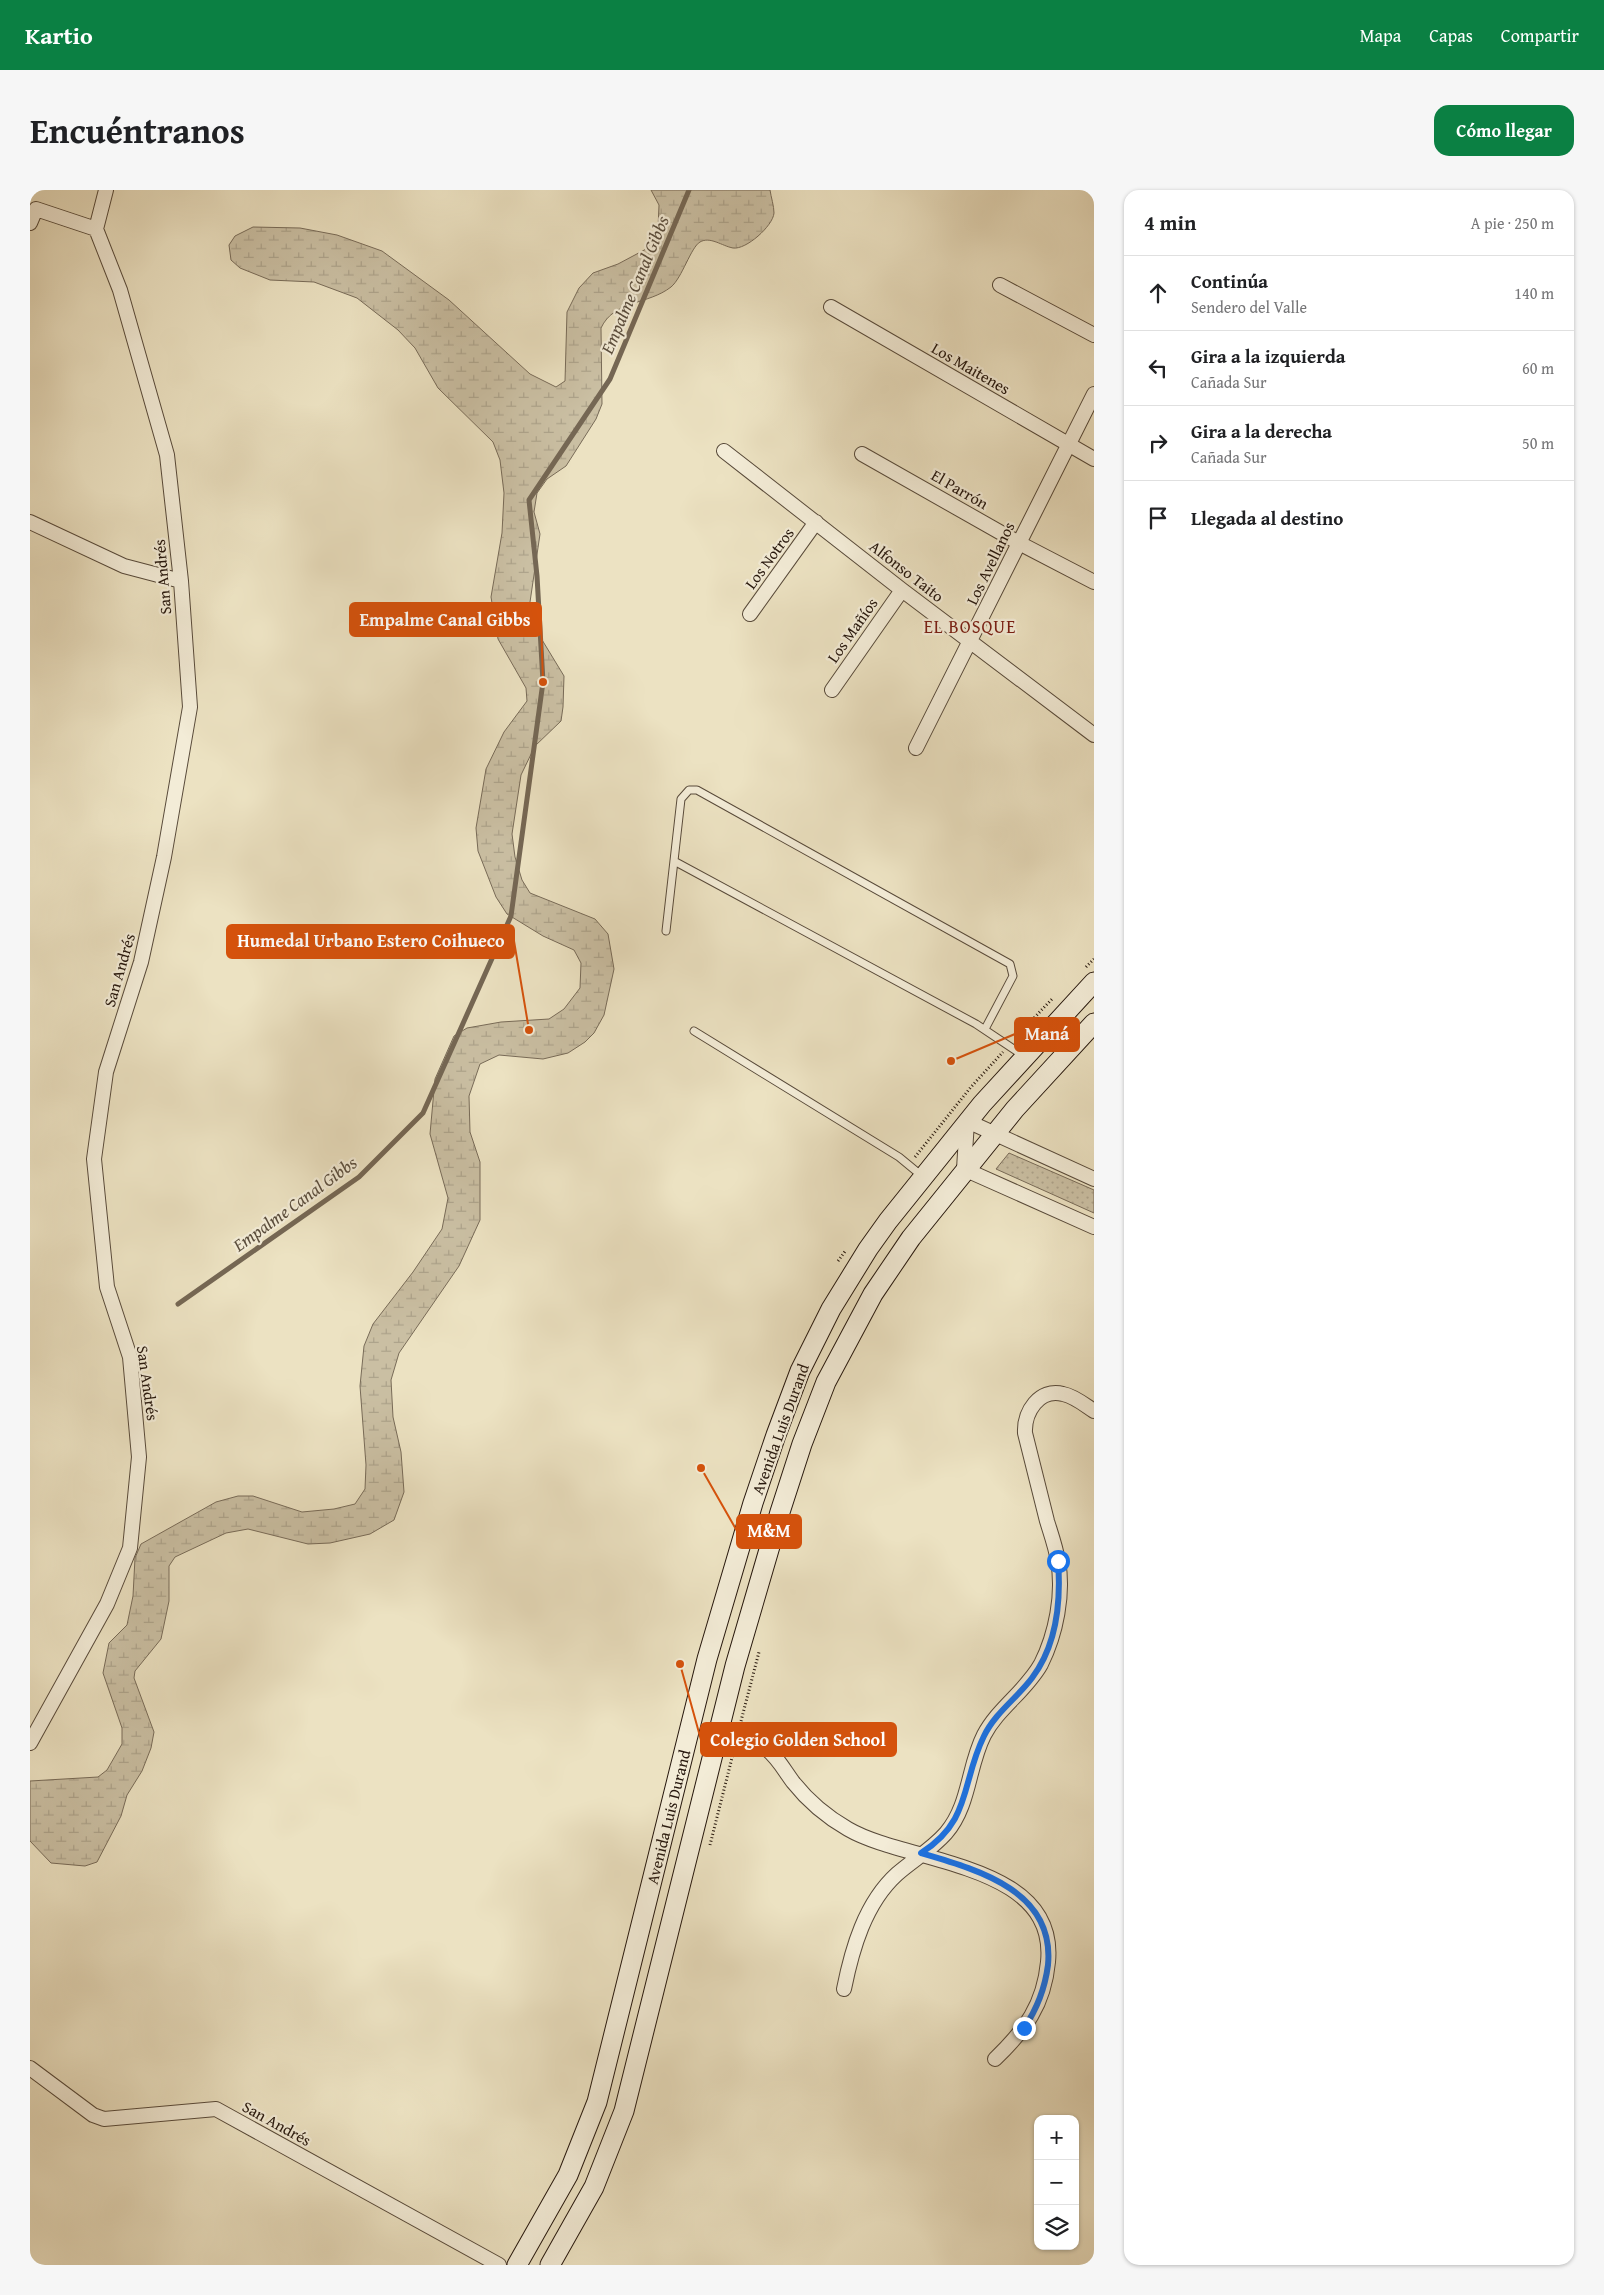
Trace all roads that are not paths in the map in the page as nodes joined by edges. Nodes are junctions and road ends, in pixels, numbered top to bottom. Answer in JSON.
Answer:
{"nodes":[{"id":1,"x":106,"y":190,"type":"edge"},
{"id":2,"x":33,"y":207,"type":"edge"},
{"id":3,"x":30,"y":223,"type":"edge"},
{"id":4,"x":96,"y":229,"type":"junction"},
{"id":5,"x":1000,"y":285,"type":"dead end"},
{"id":6,"x":831,"y":307,"type":"dead end"},
{"id":7,"x":1094,"y":336,"type":"edge"},
{"id":8,"x":1094,"y":394,"type":"edge"},
{"id":9,"x":1069,"y":444,"type":"junction"},
{"id":10,"x":724,"y":451,"type":"dead end"},
{"id":11,"x":862,"y":454,"type":"dead end"},
{"id":12,"x":1094,"y":458,"type":"edge"},
{"id":13,"x":30,"y":522,"type":"edge"},
{"id":14,"x":816,"y":522,"type":"junction"},
{"id":15,"x":1019,"y":543,"type":"junction"},
{"id":16,"x":181,"y":580,"type":"junction"},
{"id":17,"x":1094,"y":582,"type":"edge"},
{"id":18,"x":902,"y":590,"type":"junction"},
{"id":19,"x":750,"y":614,"type":"dead end"},
{"id":20,"x":971,"y":642,"type":"junction"},
{"id":21,"x":832,"y":690,"type":"dead end"},
{"id":22,"x":1094,"y":735,"type":"edge"},
{"id":23,"x":916,"y":748,"type":"dead end"},
{"id":24,"x":674,"y":861,"type":"junction"},
{"id":25,"x":666,"y":931,"type":"dead end"},
{"id":26,"x":1094,"y":982,"type":"edge"},
{"id":27,"x":1094,"y":1024,"type":"edge"},
{"id":28,"x":985,"y":1029,"type":"junction"},
{"id":29,"x":694,"y":1030,"type":"dead end"},
{"id":30,"x":1024,"y":1056,"type":"junction"},
{"id":31,"x":967,"y":1121,"type":"junction"},
{"id":32,"x":994,"y":1134,"type":"junction"},
{"id":33,"x":964,"y":1170,"type":"junction"},
{"id":34,"x":922,"y":1176,"type":"junction"},
{"id":35,"x":1094,"y":1179,"type":"edge"},
{"id":36,"x":1094,"y":1227,"type":"edge"},
{"id":37,"x":1094,"y":1411,"type":"edge"},
{"id":38,"x":719,"y":1728,"type":"junction"},
{"id":39,"x":30,"y":1743,"type":"edge"},
{"id":40,"x":921,"y":1853,"type":"junction"},
{"id":41,"x":844,"y":1990,"type":"dead end"},
{"id":42,"x":995,"y":2059,"type":"dead end"},
{"id":43,"x":30,"y":2068,"type":"edge"},
{"id":44,"x":499,"y":2265,"type":"edge"},
{"id":45,"x":517,"y":2265,"type":"edge"},
{"id":46,"x":550,"y":2265,"type":"edge"}],
"edges":[{"from":1,"to":4,"type":"street"},
{"from":2,"to":3,"type":"street"},
{"from":2,"to":4,"type":"street"},
{"from":4,"to":16,"type":"street","name":"San Andrés"},
{"from":5,"to":7,"type":"street"},
{"from":6,"to":9,"type":"street","name":"Los Maitenes"},
{"from":8,"to":9,"type":"street","name":"Los Avellanos"},
{"from":9,"to":12,"type":"street","name":"Los Maitenes"},
{"from":9,"to":15,"type":"street","name":"Los Avellanos"},
{"from":10,"to":14,"type":"street","name":"Alfonso Taito"},
{"from":11,"to":15,"type":"street","name":"El Parrón"},
{"from":13,"to":16,"type":"street"},
{"from":14,"to":18,"type":"street","name":"Alfonso Taito"},
{"from":14,"to":19,"type":"street","name":"Los Notros"},
{"from":15,"to":17,"type":"street","name":"El Parrón"},
{"from":15,"to":20,"type":"street","name":"Los Avellanos"},
{"from":16,"to":39,"type":"street","name":"San Andrés"},
{"from":18,"to":20,"type":"street","name":"Alfonso Taito"},
{"from":18,"to":21,"type":"street","name":"Los Mañíos"},
{"from":20,"to":22,"type":"street","name":"Alfonso Taito"},
{"from":20,"to":23,"type":"street","name":"Los Avellanos"},
{"from":24,"to":25,"type":"lane"},
{"from":24,"to":28,"type":"lane"},
{"from":24,"to":28,"type":"lane"},
{"from":26,"to":30,"type":"street","name":"Avenida Luis Durand"},
{"from":27,"to":32,"type":"street","name":"Avenida Luis Durand"},
{"from":28,"to":30,"type":"lane"},
{"from":29,"to":34,"type":"lane"},
{"from":30,"to":31,"type":"street","name":"Avenida Luis Durand"},
{"from":31,"to":32,"type":"street"},
{"from":31,"to":33,"type":"street"},
{"from":31,"to":34,"type":"street","name":"Avenida Luis Durand"},
{"from":32,"to":33,"type":"street","name":"Avenida Luis Durand"},
{"from":32,"to":35,"type":"street"},
{"from":33,"to":36,"type":"street"},
{"from":33,"to":38,"type":"street","name":"Avenida Luis Durand"},
{"from":34,"to":45,"type":"street","name":"Avenida Luis Durand"},
{"from":37,"to":40,"type":"street"},
{"from":38,"to":40,"type":"street"},
{"from":38,"to":46,"type":"street","name":"Avenida Luis Durand"},
{"from":40,"to":41,"type":"street"},
{"from":40,"to":42,"type":"street"},
{"from":43,"to":44,"type":"street","name":"San Andrés"}]}
